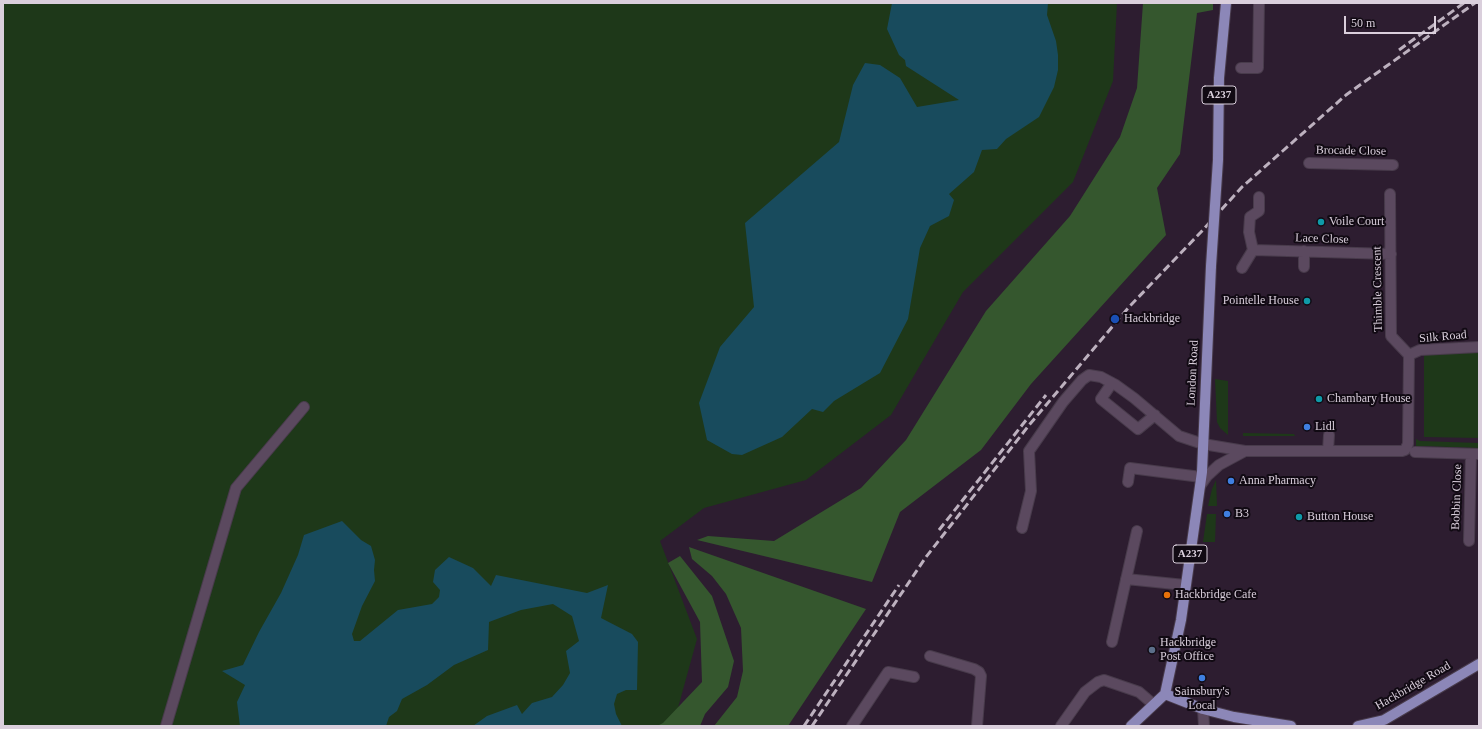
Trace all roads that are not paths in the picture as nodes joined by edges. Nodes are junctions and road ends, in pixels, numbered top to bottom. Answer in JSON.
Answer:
{"nodes":[{"id":1,"x":1226,"y":3,"type":"edge"},
{"id":2,"x":1259,"y":3,"type":"edge"},
{"id":3,"x":1240,"y":68,"type":"dead end"},
{"id":4,"x":1309,"y":163,"type":"dead end"},
{"id":5,"x":1393,"y":165,"type":"dead end"},
{"id":6,"x":1390,"y":194,"type":"dead end"},
{"id":7,"x":1259,"y":197,"type":"dead end"},
{"id":8,"x":1253,"y":250,"type":"junction"},
{"id":9,"x":1304,"y":251,"type":"junction"},
{"id":10,"x":1391,"y":254,"type":"junction"},
{"id":11,"x":1304,"y":267,"type":"dead end"},
{"id":12,"x":1242,"y":268,"type":"dead end"},
{"id":13,"x":1479,"y":347,"type":"edge"},
{"id":14,"x":1409,"y":355,"type":"junction"},
{"id":15,"x":1112,"y":383,"type":"junction"},
{"id":16,"x":304,"y":407,"type":"dead end"},
{"id":17,"x":1154,"y":415,"type":"junction"},
{"id":18,"x":1329,"y":435,"type":"dead end"},
{"id":19,"x":1204,"y":444,"type":"junction"},
{"id":20,"x":1410,"y":450,"type":"junction"},
{"id":21,"x":1245,"y":451,"type":"junction"},
{"id":22,"x":1328,"y":451,"type":"junction"},
{"id":23,"x":1475,"y":454,"type":"edge"},
{"id":24,"x":1201,"y":477,"type":"junction"},
{"id":25,"x":1128,"y":482,"type":"dead end"},
{"id":26,"x":1199,"y":487,"type":"junction"},
{"id":27,"x":1022,"y":528,"type":"dead end"},
{"id":28,"x":1137,"y":530,"type":"dead end"},
{"id":29,"x":1469,"y":541,"type":"dead end"},
{"id":30,"x":1126,"y":579,"type":"junction"},
{"id":31,"x":1185,"y":585,"type":"junction"},
{"id":32,"x":1112,"y":642,"type":"dead end"},
{"id":33,"x":930,"y":656,"type":"dead end"},
{"id":34,"x":1479,"y":664,"type":"edge"},
{"id":35,"x":914,"y":677,"type":"dead end"},
{"id":36,"x":1166,"y":694,"type":"junction"},
{"id":37,"x":1153,"y":704,"type":"junction"},
{"id":38,"x":1203,"y":709,"type":"junction"},
{"id":39,"x":166,"y":726,"type":"edge"},
{"id":40,"x":852,"y":726,"type":"edge"},
{"id":41,"x":977,"y":726,"type":"edge"},
{"id":42,"x":1060,"y":726,"type":"edge"},
{"id":43,"x":1131,"y":726,"type":"edge"},
{"id":44,"x":1204,"y":726,"type":"edge"},
{"id":45,"x":1291,"y":726,"type":"edge"},
{"id":46,"x":1358,"y":726,"type":"edge"}],
"edges":[{"from":1,"to":19,"type":"main road","name":"London Road","number":"A237","bridge":true},
{"from":2,"to":3,"type":"street"},
{"from":4,"to":5,"type":"street","name":"Brocade Close"},
{"from":6,"to":10,"type":"street","name":"Thimble Crescent"},
{"from":7,"to":8,"type":"street"},
{"from":8,"to":9,"type":"street","name":"Lace Close"},
{"from":8,"to":12,"type":"street"},
{"from":9,"to":10,"type":"street","name":"Lace Close"},
{"from":9,"to":11,"type":"street"},
{"from":10,"to":14,"type":"street","name":"Thimble Crescent"},
{"from":13,"to":14,"type":"street","name":"Silk Road"},
{"from":14,"to":20,"type":"street"},
{"from":15,"to":17,"type":"street"},
{"from":15,"to":17,"type":"street"},
{"from":15,"to":27,"type":"street"},
{"from":16,"to":39,"type":"street"},
{"from":17,"to":19,"type":"street"},
{"from":18,"to":22,"type":"street"},
{"from":19,"to":21,"type":"street"},
{"from":19,"to":24,"type":"main road","name":"London Road","number":"A237"},
{"from":20,"to":22,"type":"street"},
{"from":20,"to":23,"type":"street"},
{"from":21,"to":22,"type":"street"},
{"from":21,"to":26,"type":"street"},
{"from":23,"to":29,"type":"street","name":"Bobbin Close"},
{"from":24,"to":25,"type":"street"},
{"from":24,"to":26,"type":"main road","name":"London Road","number":"A237"},
{"from":26,"to":31,"type":"main road","name":"London Road","number":"A237"},
{"from":28,"to":30,"type":"street"},
{"from":30,"to":31,"type":"street"},
{"from":30,"to":32,"type":"street"},
{"from":31,"to":36,"type":"main road","name":"London Road","number":"A237"},
{"from":33,"to":41,"type":"street"},
{"from":34,"to":46,"type":"main road","name":"Hackbridge Road"},
{"from":35,"to":40,"type":"street"},
{"from":36,"to":37,"type":"main road"},
{"from":36,"to":38,"type":"main road"},
{"from":37,"to":42,"type":"street"},
{"from":37,"to":43,"type":"main road"},
{"from":38,"to":44,"type":"street"},
{"from":38,"to":45,"type":"main road"}]}
